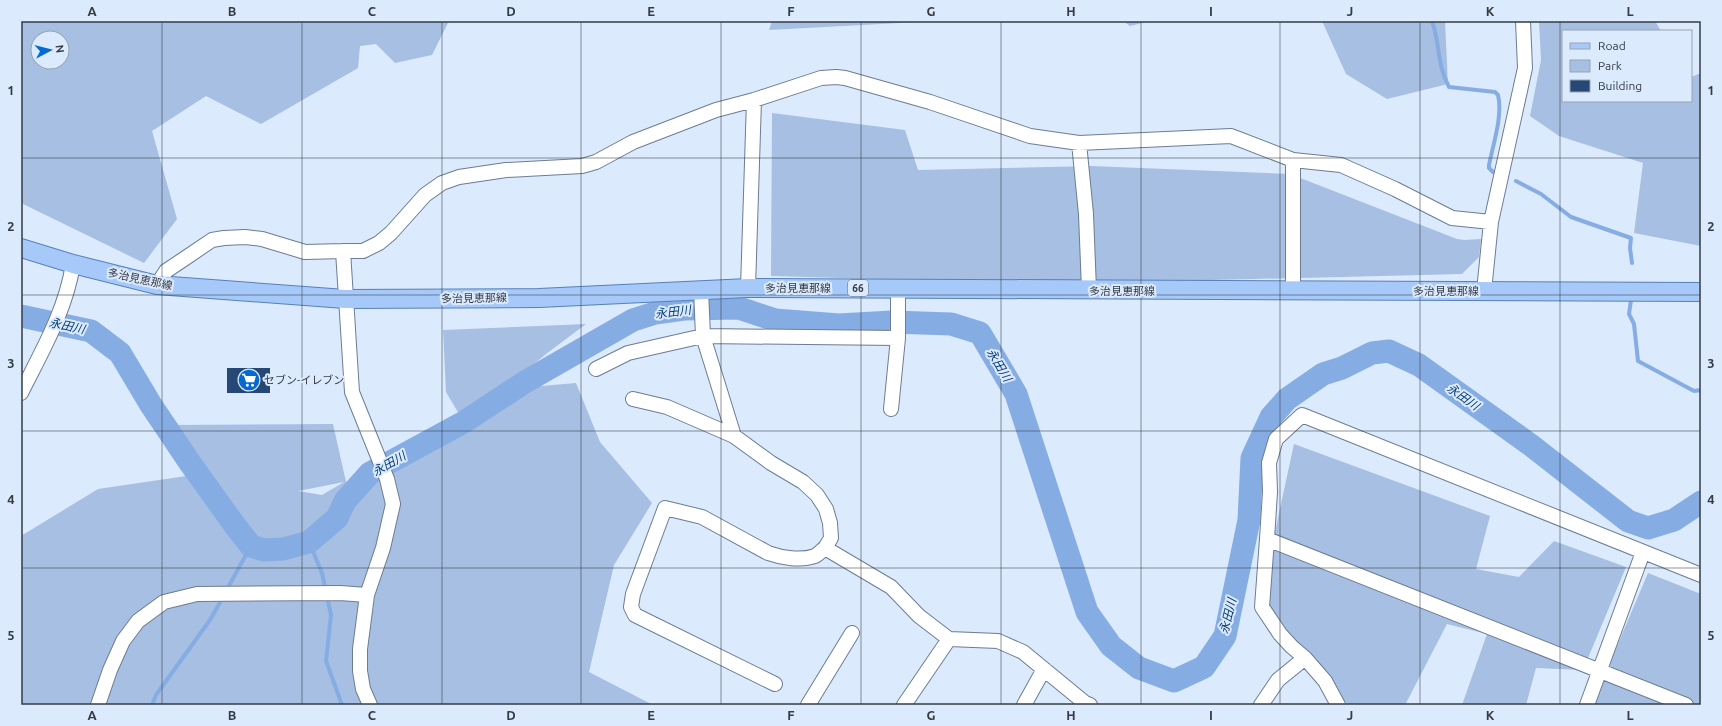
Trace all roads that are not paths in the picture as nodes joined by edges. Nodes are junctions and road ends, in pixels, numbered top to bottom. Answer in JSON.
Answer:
{"nodes":[{"id":1,"x":1523,"y":21,"type":"edge"},
{"id":2,"x":754,"y":100,"type":"junction"},
{"id":3,"x":1079,"y":144,"type":"junction"},
{"id":4,"x":1293,"y":160,"type":"junction"},
{"id":5,"x":1491,"y":222,"type":"junction"},
{"id":6,"x":21,"y":248,"type":"edge"},
{"id":7,"x":343,"y":251,"type":"junction"},
{"id":8,"x":73,"y":264,"type":"junction"},
{"id":9,"x":157,"y":285,"type":"junction"},
{"id":10,"x":748,"y":288,"type":"junction"},
{"id":11,"x":1089,"y":290,"type":"junction"},
{"id":12,"x":1293,"y":291,"type":"junction"},
{"id":13,"x":1484,"y":291,"type":"junction"},
{"id":14,"x":1701,"y":292,"type":"edge"},
{"id":15,"x":701,"y":293,"type":"junction"},
{"id":16,"x":898,"y":294,"type":"junction"},
{"id":17,"x":345,"y":299,"type":"junction"},
{"id":18,"x":702,"y":332,"type":"junction"},
{"id":19,"x":898,"y":335,"type":"junction"},
{"id":20,"x":596,"y":368,"type":"dead end"},
{"id":21,"x":21,"y":393,"type":"edge"},
{"id":22,"x":633,"y":399,"type":"dead end"},
{"id":23,"x":891,"y":409,"type":"dead end"},
{"id":24,"x":734,"y":436,"type":"junction"},
{"id":25,"x":1267,"y":539,"type":"junction"},
{"id":26,"x":825,"y":548,"type":"junction"},
{"id":27,"x":1643,"y":552,"type":"junction"},
{"id":28,"x":1701,"y":575,"type":"edge"},
{"id":29,"x":367,"y":595,"type":"junction"},
{"id":30,"x":852,"y":633,"type":"dead end"},
{"id":31,"x":949,"y":639,"type":"junction"},
{"id":32,"x":1306,"y":658,"type":"junction"},
{"id":33,"x":1044,"y":669,"type":"junction"},
{"id":34,"x":1600,"y":672,"type":"junction"},
{"id":35,"x":775,"y":684,"type":"dead end"},
{"id":36,"x":98,"y":705,"type":"edge"},
{"id":37,"x":370,"y":705,"type":"edge"},
{"id":38,"x":808,"y":705,"type":"edge"},
{"id":39,"x":904,"y":705,"type":"edge"},
{"id":40,"x":1024,"y":705,"type":"edge"},
{"id":41,"x":1090,"y":705,"type":"edge"},
{"id":42,"x":1261,"y":705,"type":"edge"},
{"id":43,"x":1338,"y":705,"type":"edge"},
{"id":44,"x":1587,"y":705,"type":"edge"},
{"id":45,"x":1686,"y":705,"type":"edge"}],
"edges":[{"from":1,"to":5,"type":"street"},
{"from":2,"to":3,"type":"street"},
{"from":2,"to":7,"type":"street"},
{"from":2,"to":10,"type":"street"},
{"from":3,"to":4,"type":"street"},
{"from":3,"to":11,"type":"street"},
{"from":4,"to":5,"type":"street"},
{"from":4,"to":12,"type":"street"},
{"from":5,"to":13,"type":"street"},
{"from":6,"to":8,"type":"main road","name":"多治見恵那線","number":"66"},
{"from":7,"to":9,"type":"street"},
{"from":7,"to":17,"type":"street"},
{"from":8,"to":9,"type":"main road","name":"多治見恵那線","number":"66"},
{"from":8,"to":21,"type":"street"},
{"from":9,"to":17,"type":"main road","name":"多治見恵那線","number":"66"},
{"from":10,"to":15,"type":"main road","name":"多治見恵那線","number":"66"},
{"from":10,"to":16,"type":"main road","name":"多治見恵那線","number":"66"},
{"from":11,"to":12,"type":"main road","name":"多治見恵那線","number":"66"},
{"from":11,"to":16,"type":"main road","name":"多治見恵那線","number":"66"},
{"from":12,"to":13,"type":"main road","name":"多治見恵那線","number":"66"},
{"from":13,"to":14,"type":"main road","name":"多治見恵那線","number":"66"},
{"from":15,"to":17,"type":"main road","name":"多治見恵那線","number":"66"},
{"from":15,"to":18,"type":"street"},
{"from":16,"to":19,"type":"street"},
{"from":17,"to":29,"type":"street"},
{"from":18,"to":19,"type":"street"},
{"from":18,"to":20,"type":"street"},
{"from":18,"to":24,"type":"street"},
{"from":19,"to":23,"type":"street"},
{"from":22,"to":24,"type":"street"},
{"from":24,"to":26,"type":"street"},
{"from":25,"to":27,"type":"street"},
{"from":25,"to":32,"type":"street"},
{"from":25,"to":34,"type":"street"},
{"from":26,"to":31,"type":"street"},
{"from":26,"to":35,"type":"street"},
{"from":27,"to":28,"type":"street"},
{"from":27,"to":34,"type":"street"},
{"from":29,"to":36,"type":"street"},
{"from":29,"to":37,"type":"street"},
{"from":30,"to":38,"type":"street"},
{"from":31,"to":33,"type":"street"},
{"from":31,"to":39,"type":"street"},
{"from":32,"to":42,"type":"street"},
{"from":32,"to":43,"type":"street"},
{"from":33,"to":40,"type":"street"},
{"from":33,"to":41,"type":"street"},
{"from":34,"to":44,"type":"street"},
{"from":34,"to":45,"type":"street"}]}
